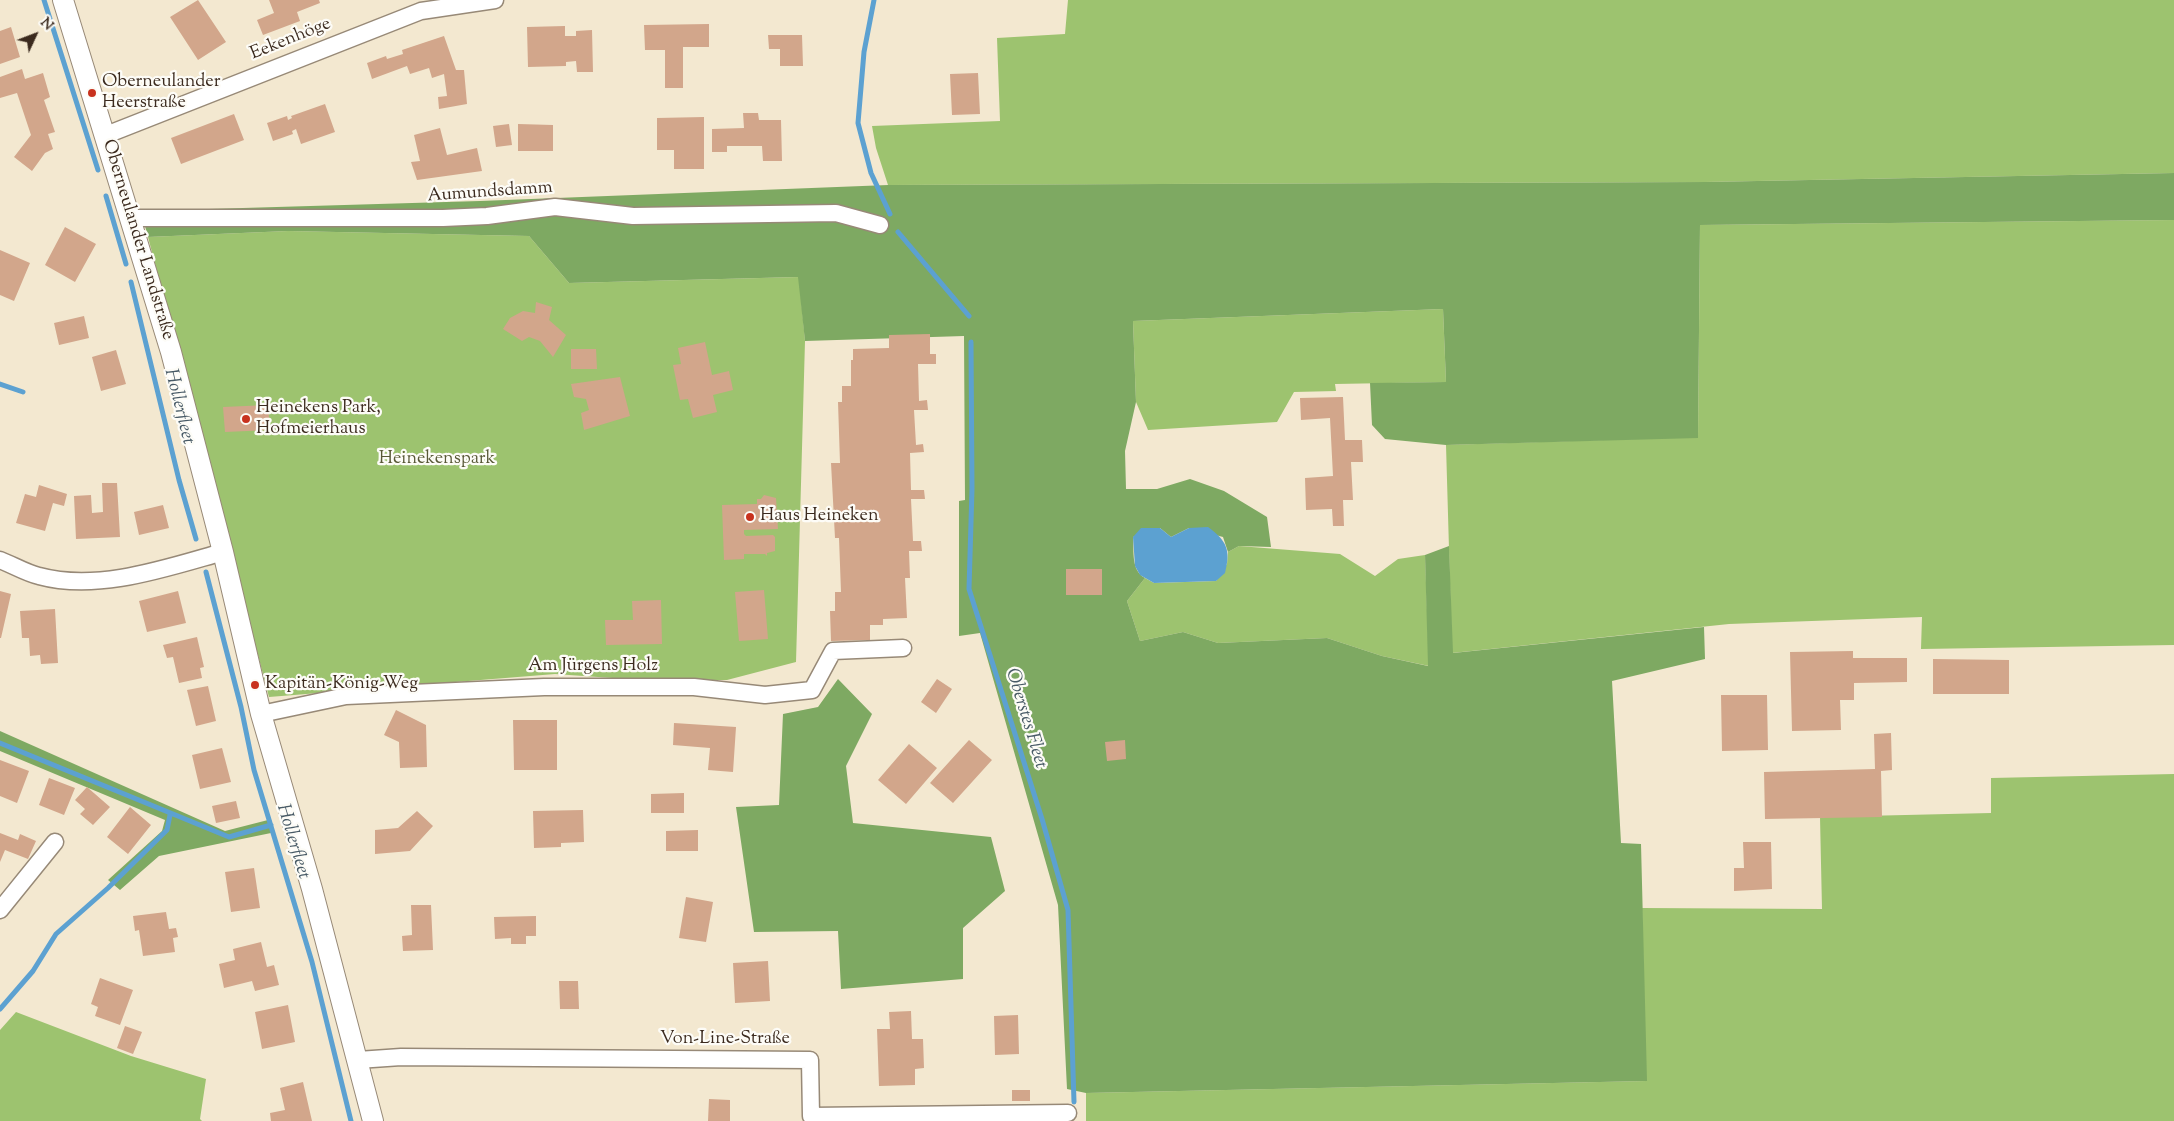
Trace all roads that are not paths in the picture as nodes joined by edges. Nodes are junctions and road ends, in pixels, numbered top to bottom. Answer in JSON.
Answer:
{"nodes":[{"id":1,"x":63,"y":0,"type":"edge"},
{"id":2,"x":495,"y":0,"type":"edge"},
{"id":3,"x":106,"y":135,"type":"junction"},
{"id":4,"x":131,"y":218,"type":"junction"},
{"id":5,"x":880,"y":224,"type":"dead end"},
{"id":6,"x":223,"y":552,"type":"junction"},
{"id":7,"x":0,"y":560,"type":"edge"},
{"id":8,"x":903,"y":648,"type":"dead end"},
{"id":9,"x":261,"y":714,"type":"junction"},
{"id":10,"x":55,"y":842,"type":"dead end"},
{"id":11,"x":0,"y":910,"type":"edge"},
{"id":12,"x":358,"y":1060,"type":"junction"},
{"id":13,"x":1068,"y":1113,"type":"dead end"},
{"id":14,"x":373,"y":1121,"type":"edge"}],
"edges":[{"from":1,"to":3,"type":"street","name":"Oberneulander Landstraße"},
{"from":2,"to":3,"type":"street","name":"Eekenhöge"},
{"from":3,"to":4,"type":"street","name":"Oberneulander Landstraße"},
{"from":4,"to":5,"type":"street","name":"Aumundsdamm"},
{"from":4,"to":6,"type":"street","name":"Oberneulander Landstraße"},
{"from":6,"to":7,"type":"street"},
{"from":6,"to":9,"type":"street","name":"Oberneulander Landstraße"},
{"from":8,"to":9,"type":"street","name":"Am Jürgens Holz"},
{"from":9,"to":12,"type":"street","name":"Oberneulander Landstraße"},
{"from":10,"to":11,"type":"street"},
{"from":12,"to":13,"type":"street","name":"Von-Line-Straße"},
{"from":12,"to":14,"type":"street","name":"Oberneulander Landstraße"}]}
